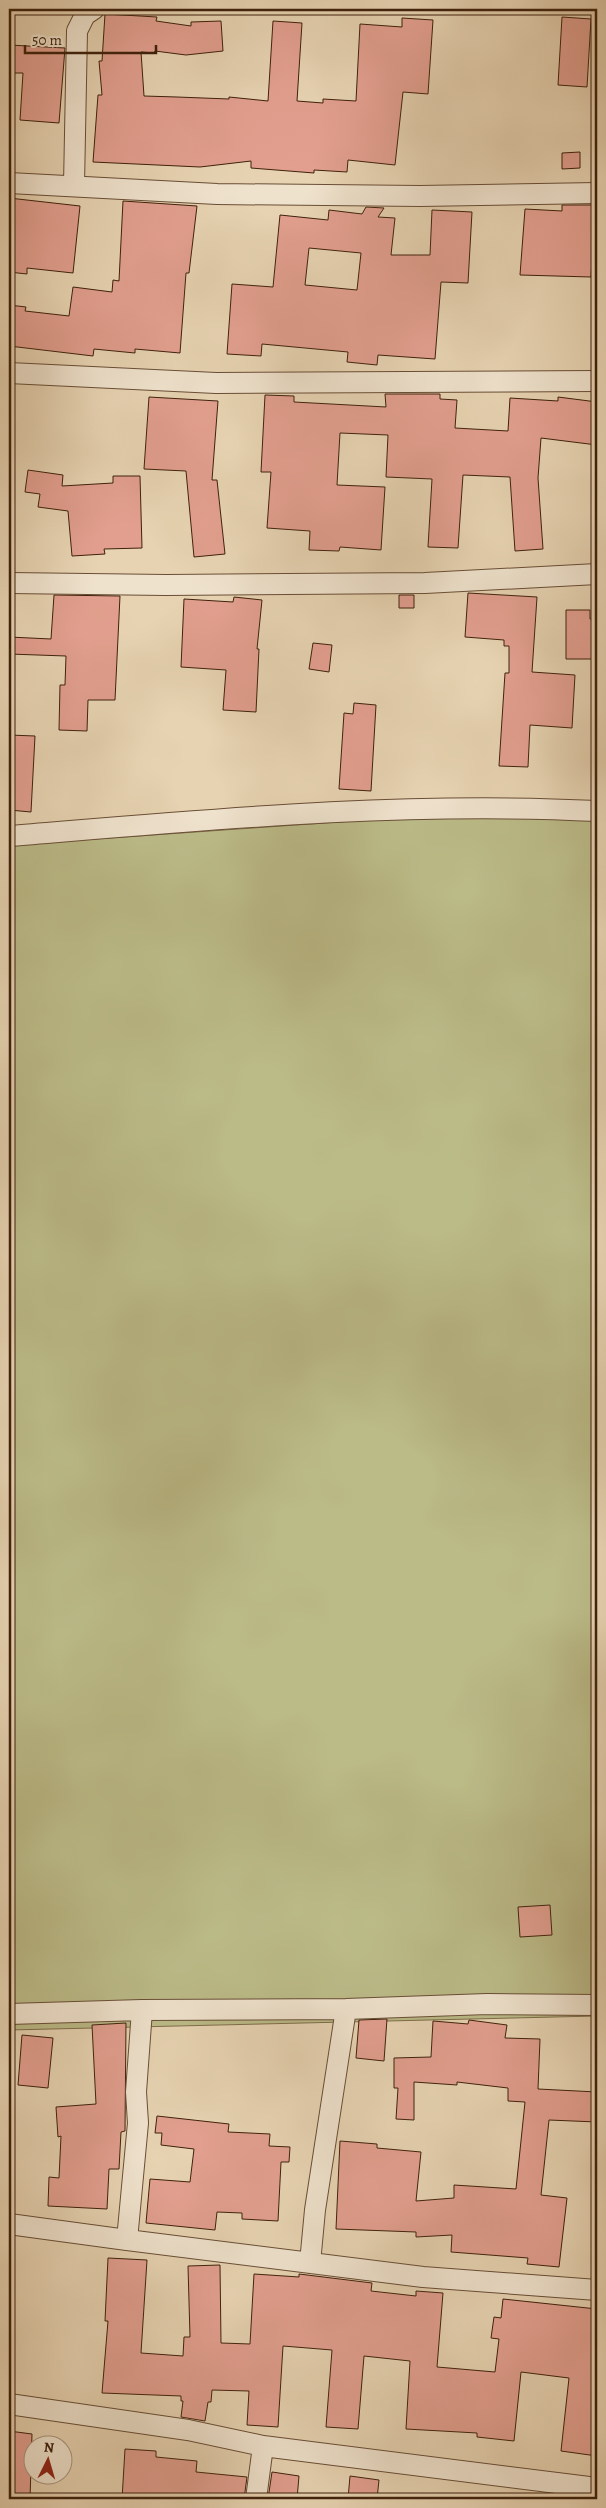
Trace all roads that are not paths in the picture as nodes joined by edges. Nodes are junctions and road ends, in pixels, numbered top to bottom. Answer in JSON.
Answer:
{"nodes":[{"id":1,"x":94,"y":9,"type":"edge"},
{"id":2,"x":9,"y":183,"type":"edge"},
{"id":3,"x":74,"y":185,"type":"junction"},
{"id":4,"x":597,"y":193,"type":"edge"},
{"id":5,"x":9,"y":373,"type":"edge"},
{"id":6,"x":597,"y":381,"type":"edge"},
{"id":7,"x":597,"y":574,"type":"edge"},
{"id":8,"x":9,"y":583,"type":"edge"},
{"id":9,"x":597,"y":811,"type":"edge"},
{"id":10,"x":9,"y":836,"type":"edge"},
{"id":11,"x":597,"y":2005,"type":"edge"},
{"id":12,"x":346,"y":2009,"type":"junction"},
{"id":13,"x":142,"y":2010,"type":"junction"},
{"id":14,"x":9,"y":2014,"type":"edge"},
{"id":15,"x":9,"y":2224,"type":"edge"},
{"id":16,"x":127,"y":2240,"type":"junction"},
{"id":17,"x":310,"y":2263,"type":"junction"},
{"id":18,"x":597,"y":2290,"type":"edge"},
{"id":19,"x":9,"y":2404,"type":"edge"},
{"id":20,"x":263,"y":2446,"type":"junction"},
{"id":21,"x":597,"y":2488,"type":"edge"},
{"id":22,"x":256,"y":2499,"type":"edge"}],
"edges":[{"from":1,"to":3,"type":"street"},
{"from":2,"to":3,"type":"street"},
{"from":3,"to":4,"type":"street"},
{"from":5,"to":6,"type":"street"},
{"from":7,"to":8,"type":"street"},
{"from":9,"to":10,"type":"street"},
{"from":11,"to":12,"type":"street"},
{"from":12,"to":13,"type":"street"},
{"from":12,"to":17,"type":"street"},
{"from":13,"to":14,"type":"street"},
{"from":13,"to":16,"type":"street"},
{"from":15,"to":16,"type":"street"},
{"from":16,"to":17,"type":"street"},
{"from":17,"to":18,"type":"street"},
{"from":19,"to":20,"type":"street"},
{"from":20,"to":21,"type":"street"},
{"from":20,"to":22,"type":"street"}]}
